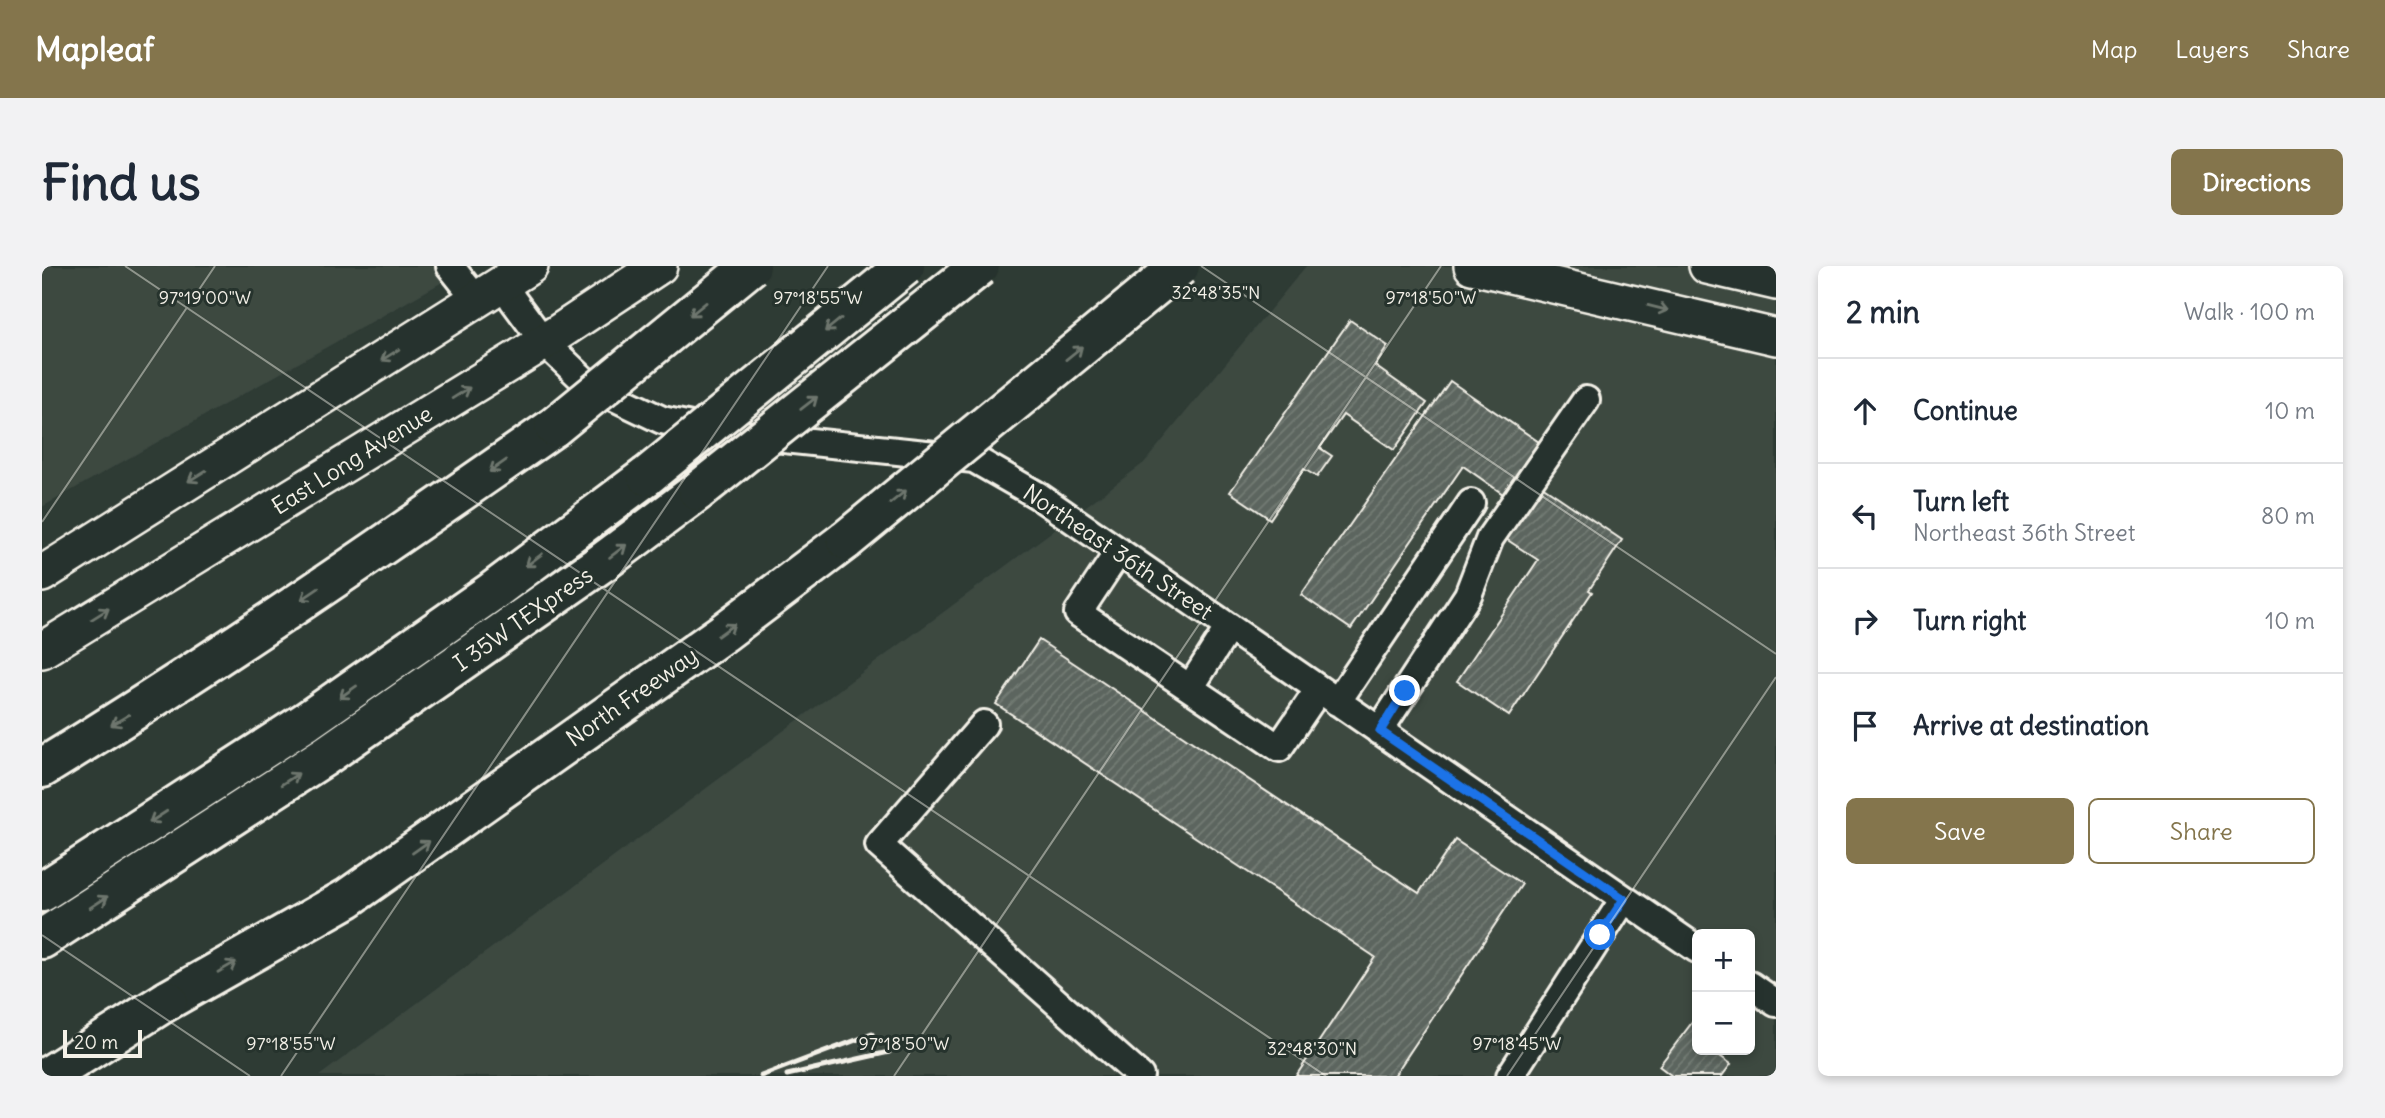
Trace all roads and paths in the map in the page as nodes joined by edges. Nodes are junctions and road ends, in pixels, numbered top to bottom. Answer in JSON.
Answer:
{"nodes":[{"id":1,"x":450,"y":266,"type":"edge"},
{"id":2,"x":659,"y":266,"type":"edge"},
{"id":3,"x":751,"y":266,"type":"edge"},
{"id":4,"x":905,"y":266,"type":"edge"},
{"id":5,"x":980,"y":266,"type":"edge"},
{"id":6,"x":1180,"y":266,"type":"edge"},
{"id":7,"x":1472,"y":266,"type":"edge"},
{"id":8,"x":1707,"y":266,"type":"edge"},
{"id":9,"x":1603,"y":280,"type":"edge"},
{"id":10,"x":1776,"y":282,"type":"edge"},
{"id":11,"x":504,"y":283,"type":"edge"},
{"id":12,"x":1776,"y":337,"type":"edge"},
{"id":13,"x":544,"y":342,"type":"junction"},
{"id":14,"x":1586,"y":400,"type":"dead end"},
{"id":15,"x":1471,"y":503,"type":"dead end"},
{"id":16,"x":1119,"y":551,"type":"junction"},
{"id":17,"x":42,"y":574,"type":"edge"},
{"id":18,"x":1229,"y":627,"type":"junction"},
{"id":19,"x":42,"y":650,"type":"edge"},
{"id":20,"x":1190,"y":688,"type":"junction"},
{"id":21,"x":1328,"y":695,"type":"junction"},
{"id":22,"x":984,"y":724,"type":"dead end"},
{"id":23,"x":1380,"y":731,"type":"junction"},
{"id":24,"x":42,"y":768,"type":"edge"},
{"id":25,"x":42,"y":892,"type":"edge"},
{"id":26,"x":1624,"y":899,"type":"junction"},
{"id":27,"x":42,"y":939,"type":"edge"},
{"id":28,"x":1692,"y":946,"type":"edge"},
{"id":29,"x":1755,"y":988,"type":"edge"},
{"id":30,"x":1776,"y":1003,"type":"edge"},
{"id":31,"x":48,"y":1076,"type":"edge"},
{"id":32,"x":1140,"y":1076,"type":"edge"},
{"id":33,"x":1510,"y":1076,"type":"edge"}],
"edges":[{"from":1,"to":11,"type":"street","name":"Northeast 36th Street"},
{"from":2,"to":13,"type":"main road","name":"East Long Avenue"},
{"from":3,"to":24,"type":"highway","one_way":true,"bridge":true},
{"from":4,"to":25,"type":"highway","name":"I 35W TEXpress","one_way":true,"bridge":true},
{"from":27,"to":5,"type":"highway","name":"I 35W TEXpress","one_way":true,"bridge":true},
{"from":31,"to":6,"type":"highway","name":"North Freeway","one_way":true,"bridge":true},
{"from":7,"to":9,"type":"main road"},
{"from":8,"to":10,"type":"main road"},
{"from":9,"to":12,"type":"main road","one_way":true},
{"from":11,"to":13,"type":"street","name":"Northeast 36th Street"},
{"from":11,"to":17,"type":"main road","one_way":true},
{"from":13,"to":16,"type":"street","name":"Northeast 36th Street"},
{"from":19,"to":13,"type":"main road","name":"East Long Avenue","one_way":true},
{"from":14,"to":23,"type":"street"},
{"from":15,"to":21,"type":"street"},
{"from":16,"to":18,"type":"street","name":"Northeast 36th Street"},
{"from":16,"to":20,"type":"street"},
{"from":18,"to":20,"type":"street"},
{"from":18,"to":21,"type":"street","name":"Northeast 36th Street"},
{"from":20,"to":21,"type":"street"},
{"from":21,"to":23,"type":"street","name":"Northeast 36th Street"},
{"from":22,"to":32,"type":"street"},
{"from":23,"to":26,"type":"street","name":"Northeast 36th Street"},
{"from":26,"to":28,"type":"street","name":"Northeast 36th Street"},
{"from":26,"to":33,"type":"street"},
{"from":29,"to":30,"type":"street"}]}
